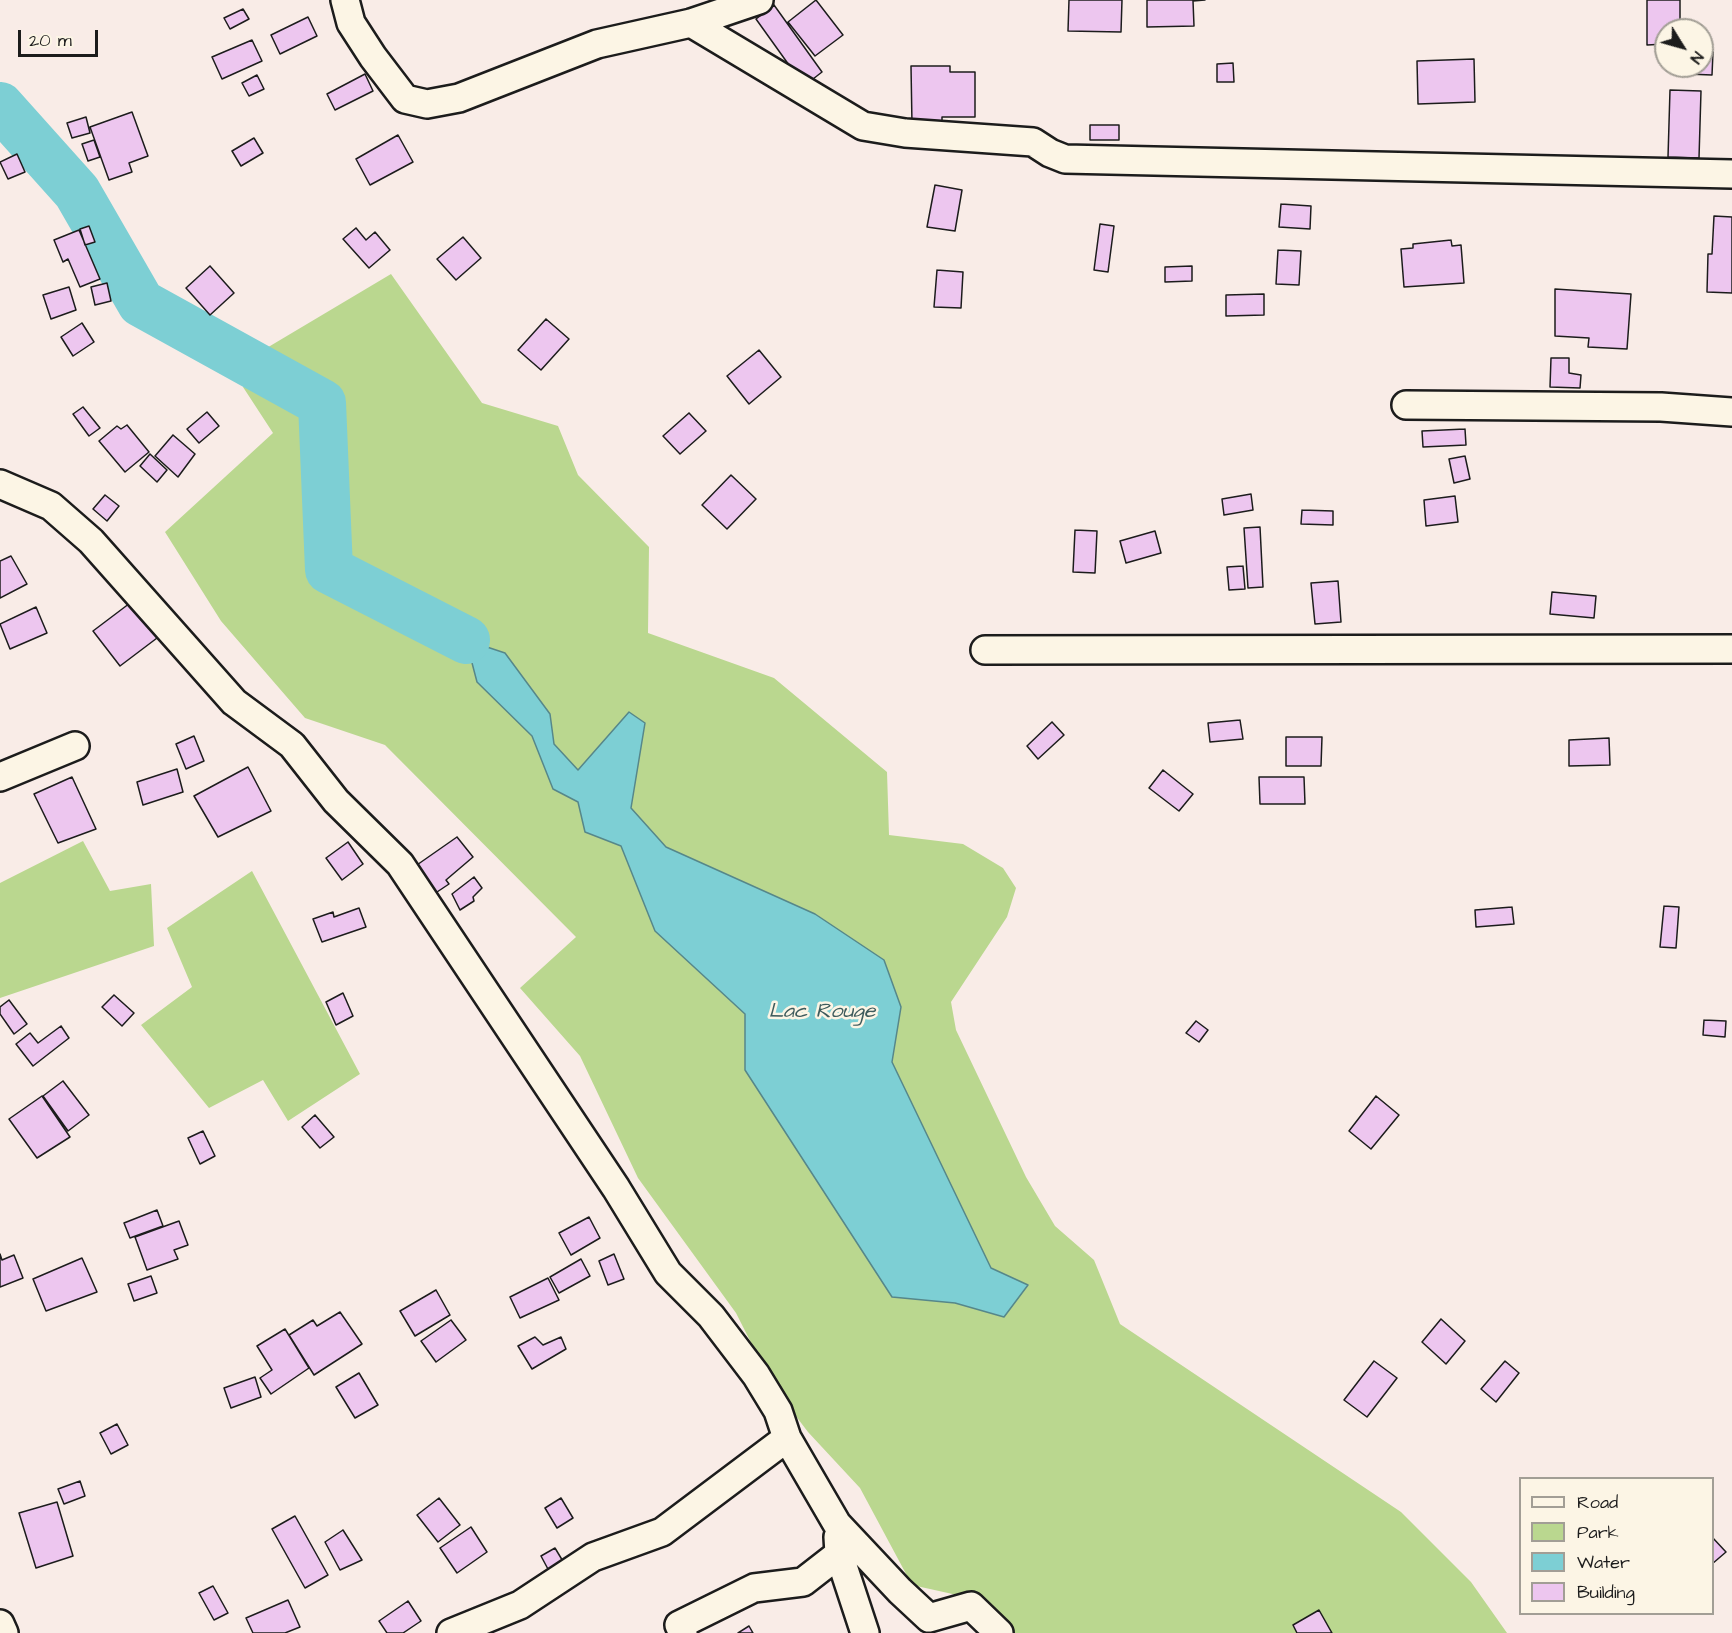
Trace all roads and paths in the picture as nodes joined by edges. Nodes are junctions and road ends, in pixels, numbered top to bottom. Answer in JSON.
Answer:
{"nodes":[{"id":1,"x":345,"y":0,"type":"edge"},
{"id":2,"x":759,"y":0,"type":"edge"},
{"id":3,"x":691,"y":23,"type":"junction"},
{"id":4,"x":1732,"y":174,"type":"edge"},
{"id":5,"x":1406,"y":405,"type":"dead end"},
{"id":6,"x":1732,"y":412,"type":"edge"},
{"id":7,"x":0,"y":483,"type":"edge"},
{"id":8,"x":985,"y":650,"type":"dead end"},
{"id":9,"x":1732,"y":650,"type":"edge"},
{"id":10,"x":75,"y":746,"type":"dead end"},
{"id":11,"x":0,"y":777,"type":"edge"},
{"id":12,"x":787,"y":1438,"type":"junction"},
{"id":13,"x":837,"y":1524,"type":"junction"},
{"id":14,"x":839,"y":1554,"type":"junction"},
{"id":15,"x":0,"y":1624,"type":"edge"},
{"id":16,"x":920,"y":1625,"type":"edge"},
{"id":17,"x":4,"y":1633,"type":"edge"},
{"id":18,"x":451,"y":1633,"type":"edge"},
{"id":19,"x":683,"y":1633,"type":"edge"},
{"id":20,"x":865,"y":1633,"type":"edge"},
{"id":21,"x":999,"y":1633,"type":"edge"}],
"edges":[{"from":1,"to":3,"type":"street"},
{"from":2,"to":3,"type":"street"},
{"from":3,"to":4,"type":"street"},
{"from":5,"to":6,"type":"street"},
{"from":7,"to":12,"type":"street"},
{"from":8,"to":9,"type":"street"},
{"from":10,"to":11,"type":"street"},
{"from":12,"to":13,"type":"street"},
{"from":12,"to":18,"type":"street"},
{"from":13,"to":14,"type":"street"},
{"from":13,"to":16,"type":"street"},
{"from":14,"to":19,"type":"street"},
{"from":14,"to":20,"type":"street"},
{"from":15,"to":17,"type":"street"},
{"from":16,"to":21,"type":"street"}]}
